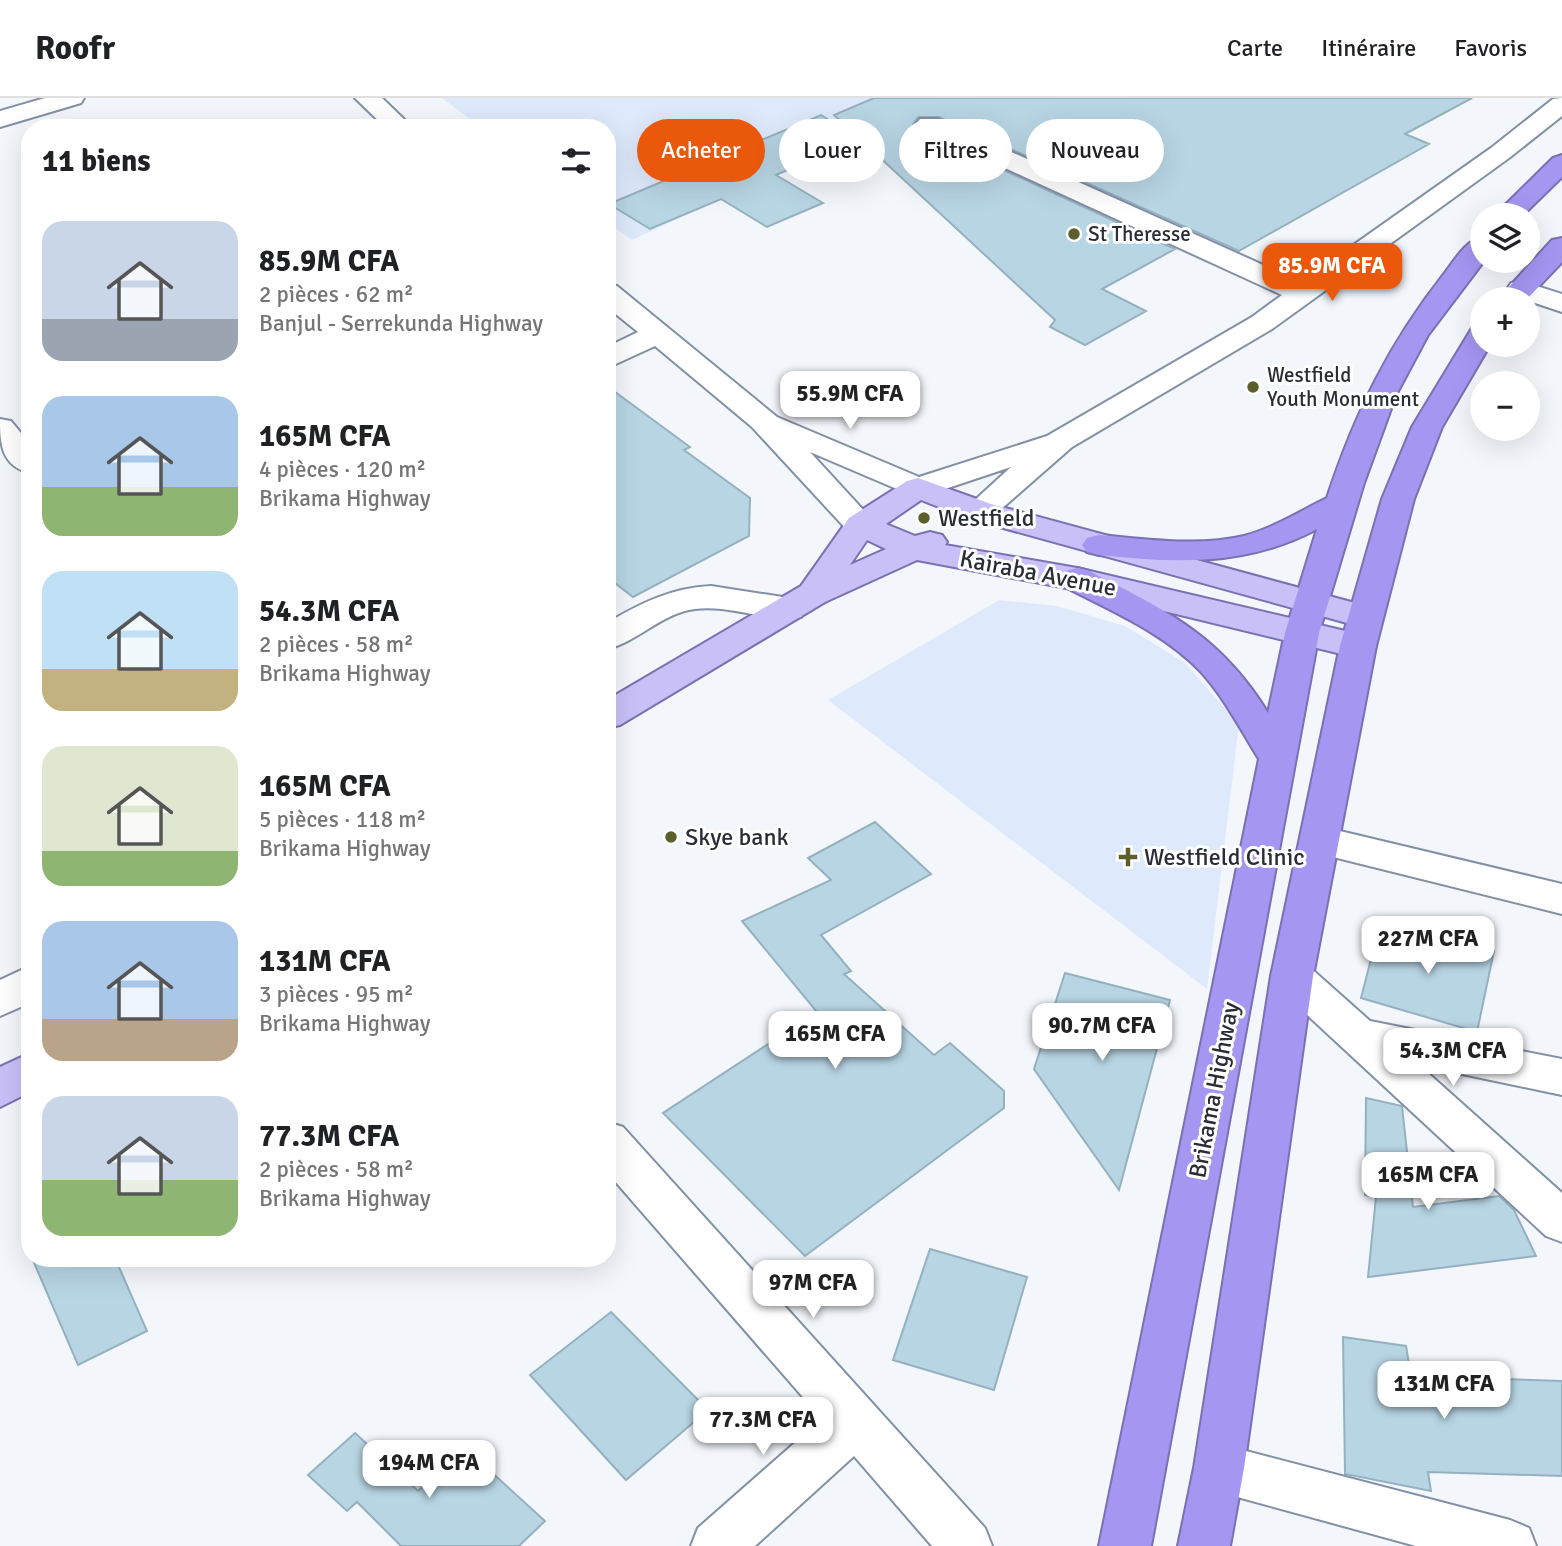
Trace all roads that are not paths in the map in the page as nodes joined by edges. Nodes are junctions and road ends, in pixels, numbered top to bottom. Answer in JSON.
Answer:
{"nodes":[{"id":1,"x":72,"y":98,"type":"edge"},
{"id":2,"x":367,"y":98,"type":"edge"},
{"id":3,"x":1562,"y":104,"type":"edge"},
{"id":4,"x":0,"y":119,"type":"edge"},
{"id":5,"x":391,"y":119,"type":"edge"},
{"id":6,"x":1012,"y":162,"type":"edge"},
{"id":7,"x":1562,"y":163,"type":"edge"},
{"id":8,"x":1520,"y":203,"type":"edge"},
{"id":9,"x":1562,"y":246,"type":"edge"},
{"id":10,"x":1470,"y":259,"type":"edge"},
{"id":11,"x":1523,"y":287,"type":"edge"},
{"id":12,"x":1303,"y":294,"type":"junction"},
{"id":13,"x":1540,"y":299,"type":"edge"},
{"id":14,"x":616,"y":300,"type":"edge"},
{"id":15,"x":1562,"y":303,"type":"edge"},
{"id":16,"x":657,"y":334,"type":"junction"},
{"id":17,"x":616,"y":354,"type":"edge"},
{"id":18,"x":1470,"y":354,"type":"edge"},
{"id":19,"x":763,"y":419,"type":"junction"},
{"id":20,"x":0,"y":428,"type":"edge"},
{"id":21,"x":1061,"y":440,"type":"junction"},
{"id":22,"x":21,"y":453,"type":"edge"},
{"id":23,"x":918,"y":488,"type":"junction"},
{"id":24,"x":1342,"y":503,"type":"junction"},
{"id":25,"x":979,"y":511,"type":"junction"},
{"id":26,"x":861,"y":525,"type":"junction"},
{"id":27,"x":1099,"y":545,"type":"junction"},
{"id":28,"x":917,"y":550,"type":"junction"},
{"id":29,"x":1077,"y":579,"type":"junction"},
{"id":30,"x":801,"y":601,"type":"junction"},
{"id":31,"x":1307,"y":618,"type":"junction"},
{"id":32,"x":1362,"y":632,"type":"junction"},
{"id":33,"x":616,"y":633,"type":"edge"},
{"id":34,"x":616,"y":711,"type":"edge"},
{"id":35,"x":1279,"y":761,"type":"junction"},
{"id":36,"x":1319,"y":840,"type":"junction"},
{"id":37,"x":1562,"y":899,"type":"edge"},
{"id":38,"x":1292,"y":976,"type":"junction"},
{"id":39,"x":21,"y":987,"type":"edge"},
{"id":40,"x":0,"y":1000,"type":"edge"},
{"id":41,"x":1356,"y":1035,"type":"junction"},
{"id":42,"x":21,"y":1076,"type":"edge"},
{"id":43,"x":1562,"y":1077,"type":"edge"},
{"id":44,"x":0,"y":1089,"type":"edge"},
{"id":45,"x":616,"y":1150,"type":"edge"},
{"id":46,"x":1562,"y":1222,"type":"edge"},
{"id":47,"x":856,"y":1421,"type":"junction"},
{"id":48,"x":1219,"y":1468,"type":"junction"},
{"id":49,"x":717,"y":1546,"type":"edge"},
{"id":50,"x":966,"y":1546,"type":"edge"},
{"id":51,"x":1125,"y":1546,"type":"edge"},
{"id":52,"x":1204,"y":1546,"type":"edge"},
{"id":53,"x":1510,"y":1546,"type":"edge"}],
"edges":[{"from":1,"to":4,"type":"street"},
{"from":2,"to":5,"type":"street"},
{"from":3,"to":12,"type":"street"},
{"from":6,"to":12,"type":"street"},
{"from":7,"to":8,"type":"highway"},
{"from":9,"to":11,"type":"highway"},
{"from":10,"to":24,"type":"highway","name":"Brikama Highway"},
{"from":12,"to":21,"type":"street"},
{"from":13,"to":15,"type":"street"},
{"from":14,"to":16,"type":"street","name":"Kairaba Avenue"},
{"from":16,"to":17,"type":"street"},
{"from":16,"to":19,"type":"street","name":"Kairaba Avenue"},
{"from":18,"to":32,"type":"highway"},
{"from":19,"to":23,"type":"street","name":"Kairaba Avenue"},
{"from":19,"to":26,"type":"street","name":"Kairaba Avenue"},
{"from":20,"to":22,"type":"street"},
{"from":21,"to":23,"type":"street"},
{"from":21,"to":25,"type":"street"},
{"from":23,"to":25,"type":"main road","name":"Kairaba Avenue"},
{"from":23,"to":26,"type":"main road"},
{"from":24,"to":27,"type":"highway"},
{"from":24,"to":31,"type":"highway","name":"Brikama Highway"},
{"from":25,"to":27,"type":"main road","name":"Kairaba Avenue"},
{"from":25,"to":28,"type":"main road"},
{"from":26,"to":28,"type":"main road","name":"Kairaba Avenue"},
{"from":26,"to":30,"type":"main road"},
{"from":27,"to":31,"type":"main road","name":"Kairaba Avenue"},
{"from":28,"to":29,"type":"main road","name":"Kairaba Avenue"},
{"from":28,"to":30,"type":"main road"},
{"from":29,"to":31,"type":"main road","name":"Kairaba Avenue"},
{"from":29,"to":35,"type":"highway"},
{"from":30,"to":33,"type":"street"},
{"from":30,"to":34,"type":"main road"},
{"from":31,"to":32,"type":"main road","name":"Kairaba Avenue"},
{"from":31,"to":35,"type":"highway","name":"Brikama Highway"},
{"from":32,"to":36,"type":"highway"},
{"from":35,"to":51,"type":"highway","name":"Brikama Highway"},
{"from":36,"to":37,"type":"street"},
{"from":36,"to":38,"type":"highway"},
{"from":38,"to":41,"type":"street"},
{"from":38,"to":48,"type":"highway"},
{"from":39,"to":40,"type":"street"},
{"from":41,"to":43,"type":"street"},
{"from":41,"to":46,"type":"street"},
{"from":42,"to":44,"type":"main road"},
{"from":45,"to":47,"type":"street"},
{"from":47,"to":49,"type":"street"},
{"from":47,"to":50,"type":"street"},
{"from":48,"to":52,"type":"highway"},
{"from":48,"to":53,"type":"street"}]}
